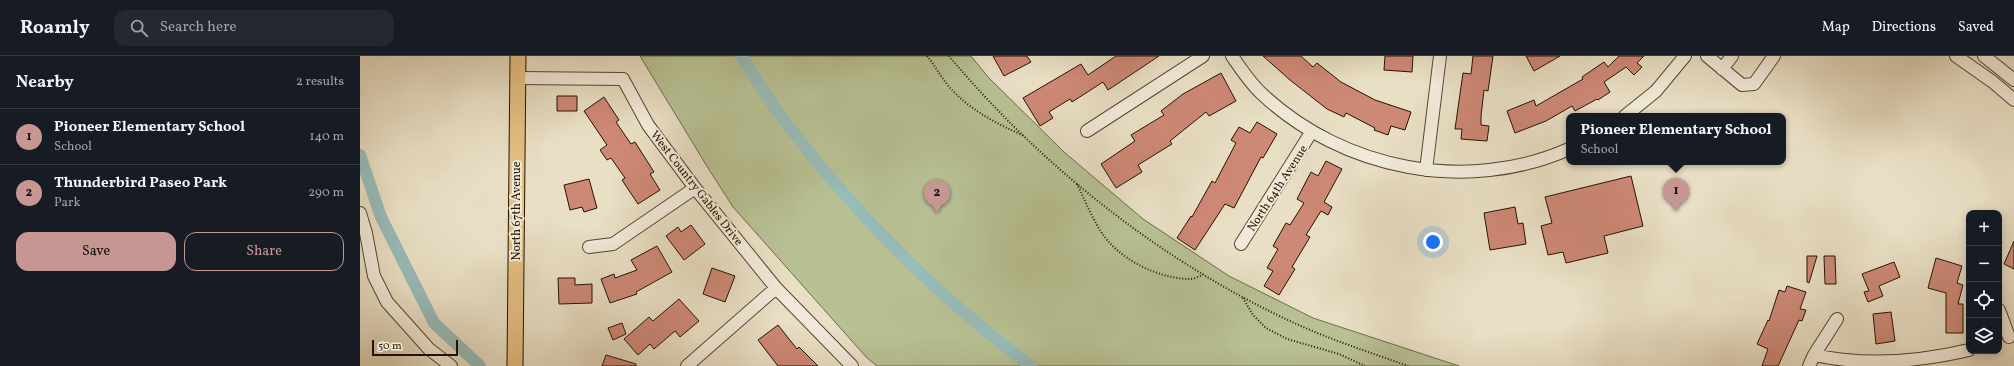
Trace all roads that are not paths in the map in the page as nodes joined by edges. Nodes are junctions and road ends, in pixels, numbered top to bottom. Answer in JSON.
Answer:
{"nodes":[{"id":1,"x":518,"y":56,"type":"edge"},
{"id":2,"x":1203,"y":56,"type":"edge"},
{"id":3,"x":1232,"y":56,"type":"edge"},
{"id":4,"x":1440,"y":56,"type":"edge"},
{"id":5,"x":1685,"y":56,"type":"edge"},
{"id":6,"x":1706,"y":56,"type":"edge"},
{"id":7,"x":1732,"y":56,"type":"edge"},
{"id":8,"x":1774,"y":56,"type":"edge"},
{"id":9,"x":1956,"y":56,"type":"edge"},
{"id":10,"x":1984,"y":56,"type":"edge"},
{"id":11,"x":1722,"y":69,"type":"junction"},
{"id":12,"x":517,"y":78,"type":"junction"},
{"id":13,"x":2014,"y":80,"type":"edge"},
{"id":14,"x":2014,"y":100,"type":"edge"},
{"id":15,"x":1629,"y":113,"type":"edge"},
{"id":16,"x":1088,"y":131,"type":"dead end"},
{"id":17,"x":1312,"y":131,"type":"junction"},
{"id":18,"x":1566,"y":150,"type":"edge"},
{"id":19,"x":1426,"y":170,"type":"junction"},
{"id":20,"x":695,"y":188,"type":"junction"},
{"id":21,"x":360,"y":213,"type":"edge"},
{"id":22,"x":1241,"y":244,"type":"dead end"},
{"id":23,"x":589,"y":247,"type":"dead end"},
{"id":24,"x":776,"y":288,"type":"junction"},
{"id":25,"x":2001,"y":318,"type":"edge"},
{"id":26,"x":1837,"y":319,"type":"dead end"},
{"id":27,"x":2007,"y":338,"type":"edge"},
{"id":28,"x":1966,"y":351,"type":"edge"},
{"id":29,"x":1812,"y":360,"type":"edge"},
{"id":30,"x":1934,"y":362,"type":"edge"},
{"id":31,"x":515,"y":365,"type":"edge"},
{"id":32,"x":451,"y":366,"type":"edge"},
{"id":33,"x":688,"y":366,"type":"edge"},
{"id":34,"x":852,"y":366,"type":"edge"}],
"edges":[{"from":1,"to":12,"type":"main road","name":"North 67th Avenue"},
{"from":2,"to":16,"type":"street"},
{"from":3,"to":17,"type":"street"},
{"from":4,"to":19,"type":"street"},
{"from":5,"to":15,"type":"street"},
{"from":6,"to":11,"type":"street"},
{"from":7,"to":11,"type":"street"},
{"from":8,"to":11,"type":"street"},
{"from":9,"to":14,"type":"street"},
{"from":10,"to":13,"type":"street"},
{"from":12,"to":20,"type":"street","name":"West Country Gables Drive"},
{"from":12,"to":31,"type":"main road","name":"North 67th Avenue"},
{"from":17,"to":19,"type":"street"},
{"from":17,"to":22,"type":"street","name":"North 64th Avenue"},
{"from":18,"to":19,"type":"street"},
{"from":20,"to":23,"type":"street"},
{"from":20,"to":24,"type":"street","name":"West Country Gables Drive"},
{"from":21,"to":32,"type":"street"},
{"from":24,"to":33,"type":"street"},
{"from":24,"to":34,"type":"street","name":"West Country Gables Drive"},
{"from":25,"to":27,"type":"street"},
{"from":26,"to":29,"type":"street"},
{"from":28,"to":30,"type":"street"},
{"from":29,"to":30,"type":"street"}]}
